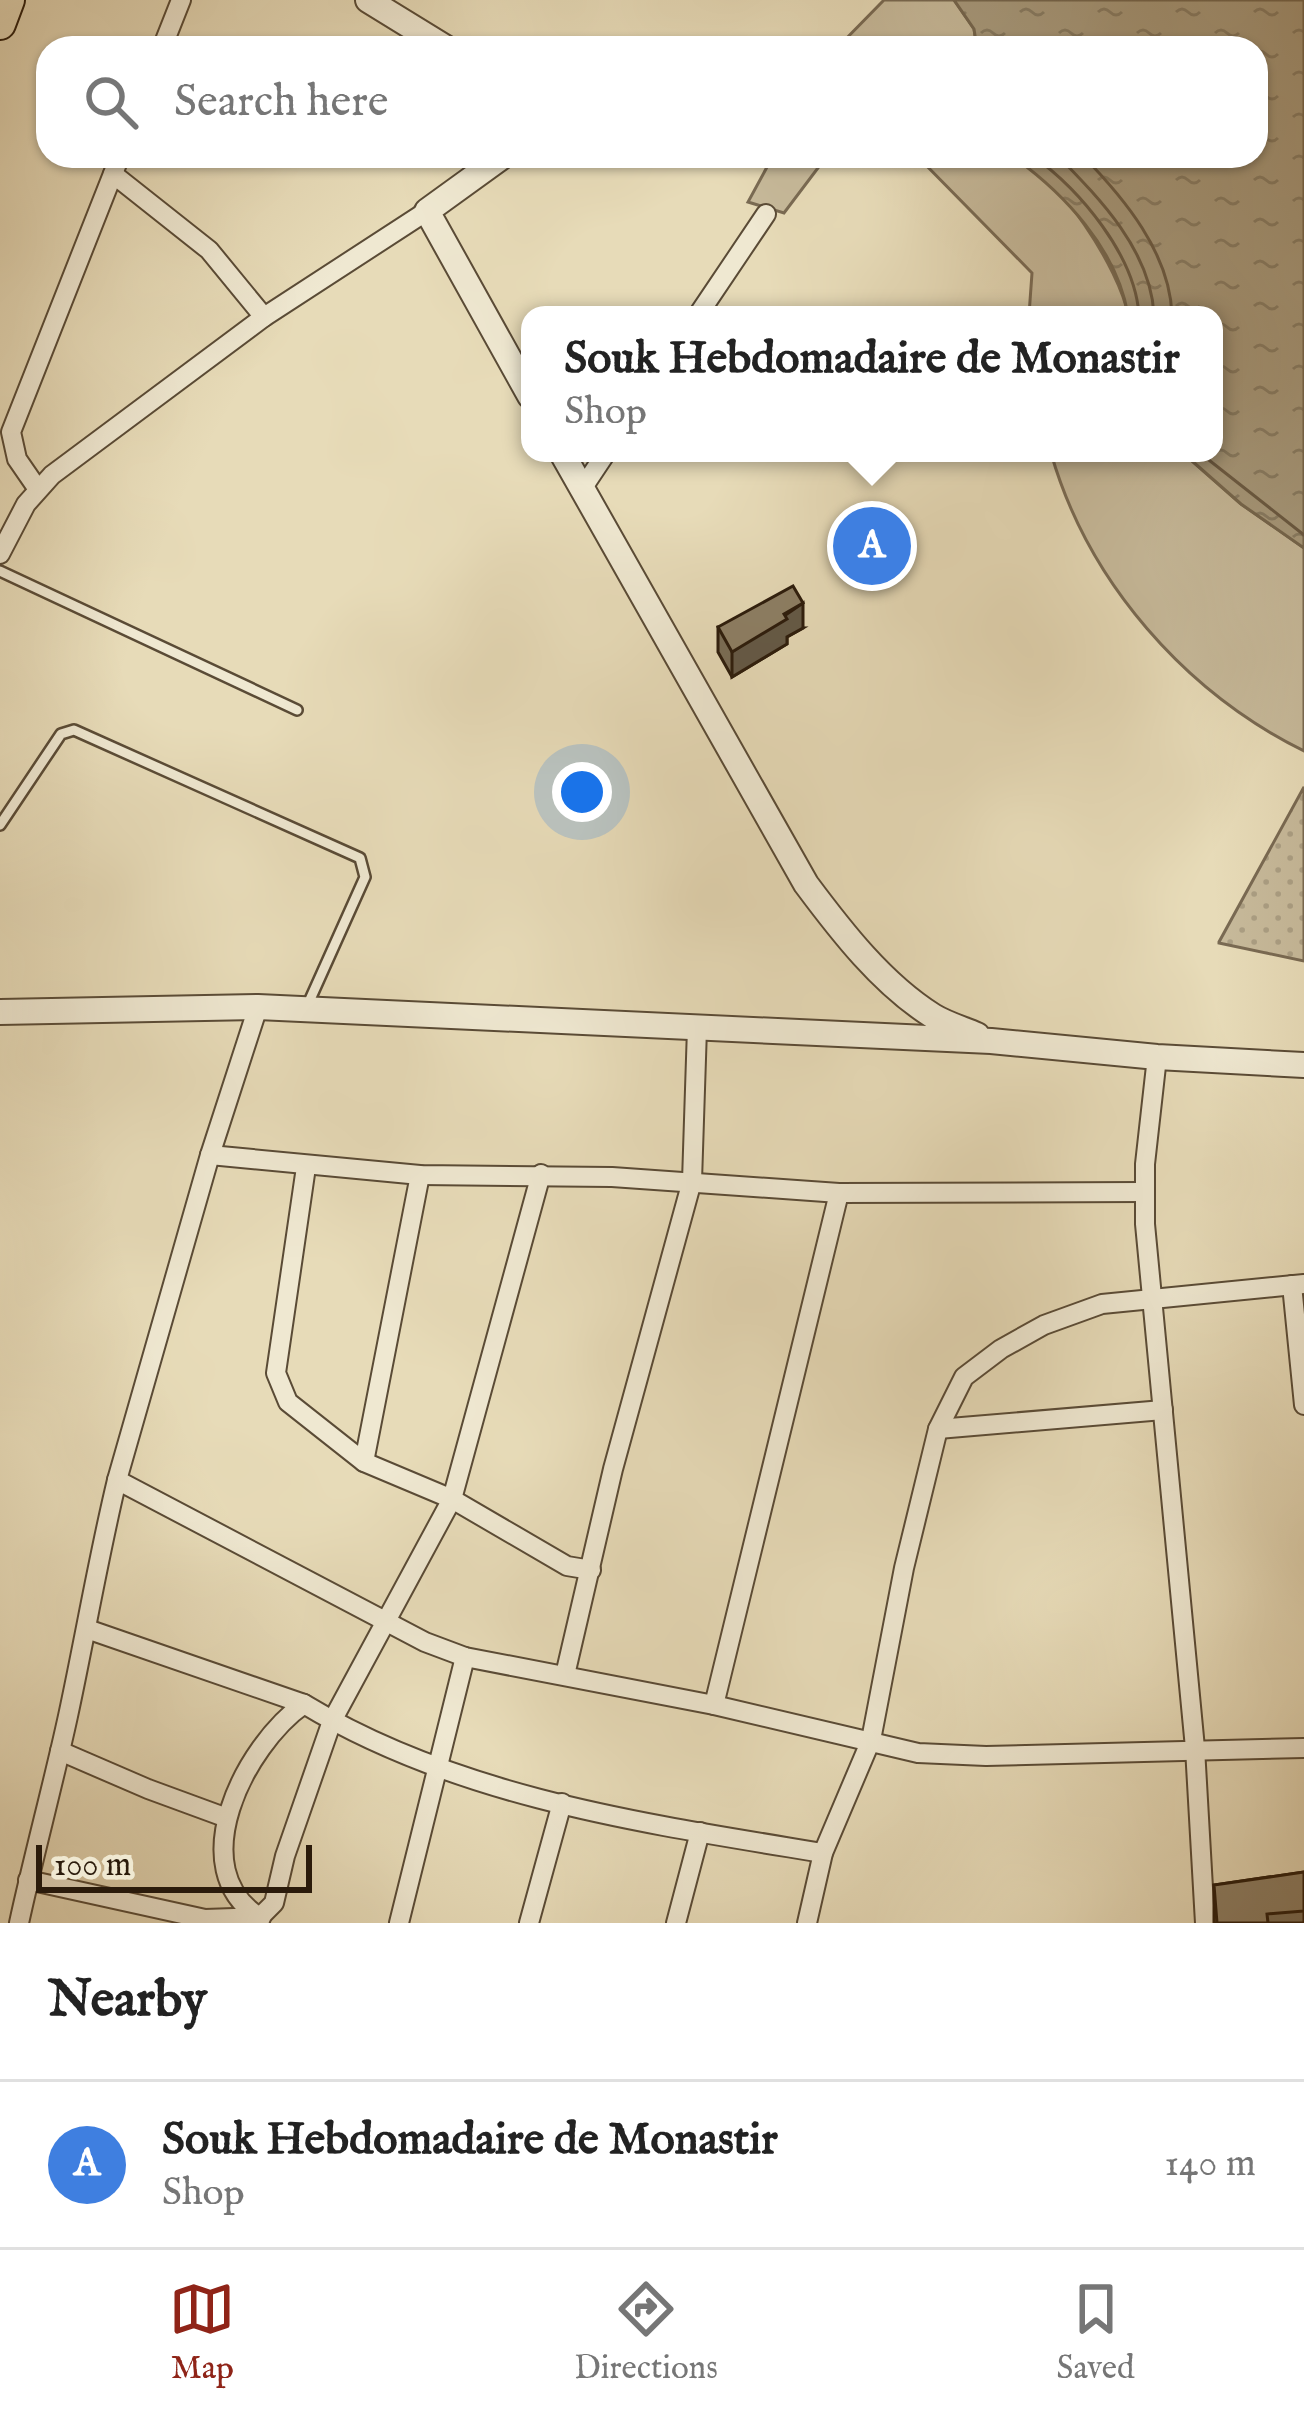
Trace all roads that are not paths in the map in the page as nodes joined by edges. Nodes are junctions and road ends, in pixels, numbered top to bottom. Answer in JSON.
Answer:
{"nodes":[{"id":1,"x":9,"y":0,"type":"edge"},
{"id":2,"x":181,"y":0,"type":"edge"},
{"id":3,"x":368,"y":0,"type":"edge"},
{"id":4,"x":0,"y":24,"type":"edge"},
{"id":5,"x":167,"y":36,"type":"edge"},
{"id":6,"x":426,"y":36,"type":"edge"},
{"id":7,"x":116,"y":168,"type":"edge"},
{"id":8,"x":120,"y":168,"type":"edge"},
{"id":9,"x":486,"y":168,"type":"edge"},
{"id":10,"x":427,"y":211,"type":"junction"},
{"id":11,"x":766,"y":214,"type":"dead end"},
{"id":12,"x":704,"y":306,"type":"edge"},
{"id":13,"x":264,"y":316,"type":"junction"},
{"id":14,"x":521,"y":380,"type":"edge"},
{"id":15,"x":567,"y":462,"type":"edge"},
{"id":16,"x":601,"y":462,"type":"edge"},
{"id":17,"x":8,"y":463,"type":"edge"},
{"id":18,"x":37,"y":488,"type":"junction"},
{"id":19,"x":582,"y":489,"type":"junction"},
{"id":20,"x":0,"y":554,"type":"edge"},
{"id":21,"x":0,"y":571,"type":"edge"},
{"id":22,"x":297,"y":710,"type":"dead end"},
{"id":23,"x":0,"y":824,"type":"edge"},
{"id":24,"x":258,"y":1007,"type":"junction"},
{"id":25,"x":306,"y":1009,"type":"junction"},
{"id":26,"x":0,"y":1012,"type":"edge"},
{"id":27,"x":698,"y":1028,"type":"junction"},
{"id":28,"x":991,"y":1041,"type":"junction"},
{"id":29,"x":1157,"y":1058,"type":"junction"},
{"id":30,"x":1304,"y":1064,"type":"edge"},
{"id":31,"x":210,"y":1155,"type":"junction"},
{"id":32,"x":306,"y":1167,"type":"junction"},
{"id":33,"x":541,"y":1174,"type":"junction"},
{"id":34,"x":420,"y":1175,"type":"junction"},
{"id":35,"x":692,"y":1181,"type":"junction"},
{"id":36,"x":839,"y":1192,"type":"junction"},
{"id":37,"x":1144,"y":1192,"type":"junction"},
{"id":38,"x":1298,"y":1285,"type":"edge"},
{"id":39,"x":1152,"y":1298,"type":"junction"},
{"id":40,"x":1304,"y":1405,"type":"edge"},
{"id":41,"x":1163,"y":1410,"type":"junction"},
{"id":42,"x":938,"y":1430,"type":"junction"},
{"id":43,"x":364,"y":1462,"type":"junction"},
{"id":44,"x":117,"y":1480,"type":"junction"},
{"id":45,"x":452,"y":1499,"type":"junction"},
{"id":46,"x":591,"y":1570,"type":"junction"},
{"id":47,"x":388,"y":1622,"type":"junction"},
{"id":48,"x":87,"y":1629,"type":"junction"},
{"id":49,"x":465,"y":1657,"type":"junction"},
{"id":50,"x":565,"y":1676,"type":"junction"},
{"id":51,"x":304,"y":1704,"type":"junction"},
{"id":52,"x":714,"y":1705,"type":"junction"},
{"id":53,"x":332,"y":1721,"type":"junction"},
{"id":54,"x":871,"y":1740,"type":"junction"},
{"id":55,"x":1196,"y":1748,"type":"junction"},
{"id":56,"x":1304,"y":1748,"type":"edge"},
{"id":57,"x":60,"y":1751,"type":"junction"},
{"id":58,"x":440,"y":1770,"type":"junction"},
{"id":59,"x":562,"y":1803,"type":"junction"},
{"id":60,"x":227,"y":1818,"type":"junction"},
{"id":61,"x":700,"y":1832,"type":"junction"},
{"id":62,"x":823,"y":1852,"type":"junction"},
{"id":63,"x":28,"y":1880,"type":"junction"},
{"id":64,"x":1211,"y":1918,"type":"edge"},
{"id":65,"x":262,"y":1920,"type":"edge"},
{"id":66,"x":19,"y":1923,"type":"edge"},
{"id":67,"x":399,"y":1923,"type":"edge"},
{"id":68,"x":529,"y":1923,"type":"edge"},
{"id":69,"x":676,"y":1923,"type":"edge"},
{"id":70,"x":807,"y":1923,"type":"edge"}],
"edges":[{"from":1,"to":4,"type":"main road"},
{"from":2,"to":5,"type":"street"},
{"from":3,"to":6,"type":"street"},
{"from":7,"to":17,"type":"street"},
{"from":8,"to":13,"type":"street"},
{"from":9,"to":10,"type":"street"},
{"from":10,"to":13,"type":"street"},
{"from":10,"to":14,"type":"street"},
{"from":11,"to":12,"type":"street"},
{"from":13,"to":18,"type":"street"},
{"from":15,"to":19,"type":"street"},
{"from":16,"to":19,"type":"street"},
{"from":17,"to":18,"type":"street"},
{"from":18,"to":20,"type":"street"},
{"from":19,"to":28,"type":"street"},
{"from":21,"to":22,"type":"lane"},
{"from":23,"to":25,"type":"lane"},
{"from":24,"to":25,"type":"street"},
{"from":24,"to":26,"type":"street"},
{"from":24,"to":31,"type":"street"},
{"from":25,"to":27,"type":"street"},
{"from":27,"to":28,"type":"street"},
{"from":27,"to":35,"type":"street"},
{"from":28,"to":29,"type":"street"},
{"from":29,"to":30,"type":"street"},
{"from":29,"to":37,"type":"street"},
{"from":31,"to":32,"type":"street"},
{"from":31,"to":44,"type":"street"},
{"from":32,"to":34,"type":"street"},
{"from":32,"to":43,"type":"street"},
{"from":33,"to":34,"type":"street"},
{"from":33,"to":35,"type":"street"},
{"from":33,"to":45,"type":"street"},
{"from":34,"to":43,"type":"street"},
{"from":35,"to":36,"type":"street"},
{"from":35,"to":46,"type":"street"},
{"from":36,"to":37,"type":"street"},
{"from":36,"to":52,"type":"street"},
{"from":37,"to":39,"type":"street"},
{"from":38,"to":39,"type":"street"},
{"from":38,"to":40,"type":"street"},
{"from":39,"to":41,"type":"street"},
{"from":39,"to":42,"type":"street"},
{"from":41,"to":42,"type":"street"},
{"from":41,"to":55,"type":"street"},
{"from":42,"to":54,"type":"street"},
{"from":43,"to":45,"type":"street"},
{"from":44,"to":47,"type":"street"},
{"from":44,"to":48,"type":"street"},
{"from":45,"to":46,"type":"street"},
{"from":45,"to":47,"type":"street"},
{"from":46,"to":50,"type":"street"},
{"from":47,"to":49,"type":"street"},
{"from":47,"to":53,"type":"street"},
{"from":48,"to":51,"type":"street"},
{"from":48,"to":57,"type":"street"},
{"from":49,"to":50,"type":"street"},
{"from":49,"to":58,"type":"street"},
{"from":50,"to":52,"type":"street"},
{"from":51,"to":53,"type":"street"},
{"from":51,"to":60,"type":"street"},
{"from":52,"to":54,"type":"street"},
{"from":53,"to":58,"type":"street"},
{"from":53,"to":65,"type":"street"},
{"from":54,"to":55,"type":"street"},
{"from":54,"to":62,"type":"street"},
{"from":55,"to":56,"type":"street"},
{"from":55,"to":64,"type":"street"},
{"from":57,"to":60,"type":"street"},
{"from":57,"to":63,"type":"street"},
{"from":58,"to":59,"type":"street"},
{"from":58,"to":67,"type":"street"},
{"from":59,"to":61,"type":"street"},
{"from":59,"to":68,"type":"street"},
{"from":60,"to":65,"type":"street"},
{"from":61,"to":62,"type":"street"},
{"from":61,"to":69,"type":"street"},
{"from":62,"to":70,"type":"street"},
{"from":63,"to":65,"type":"street"},
{"from":63,"to":66,"type":"street"}]}
